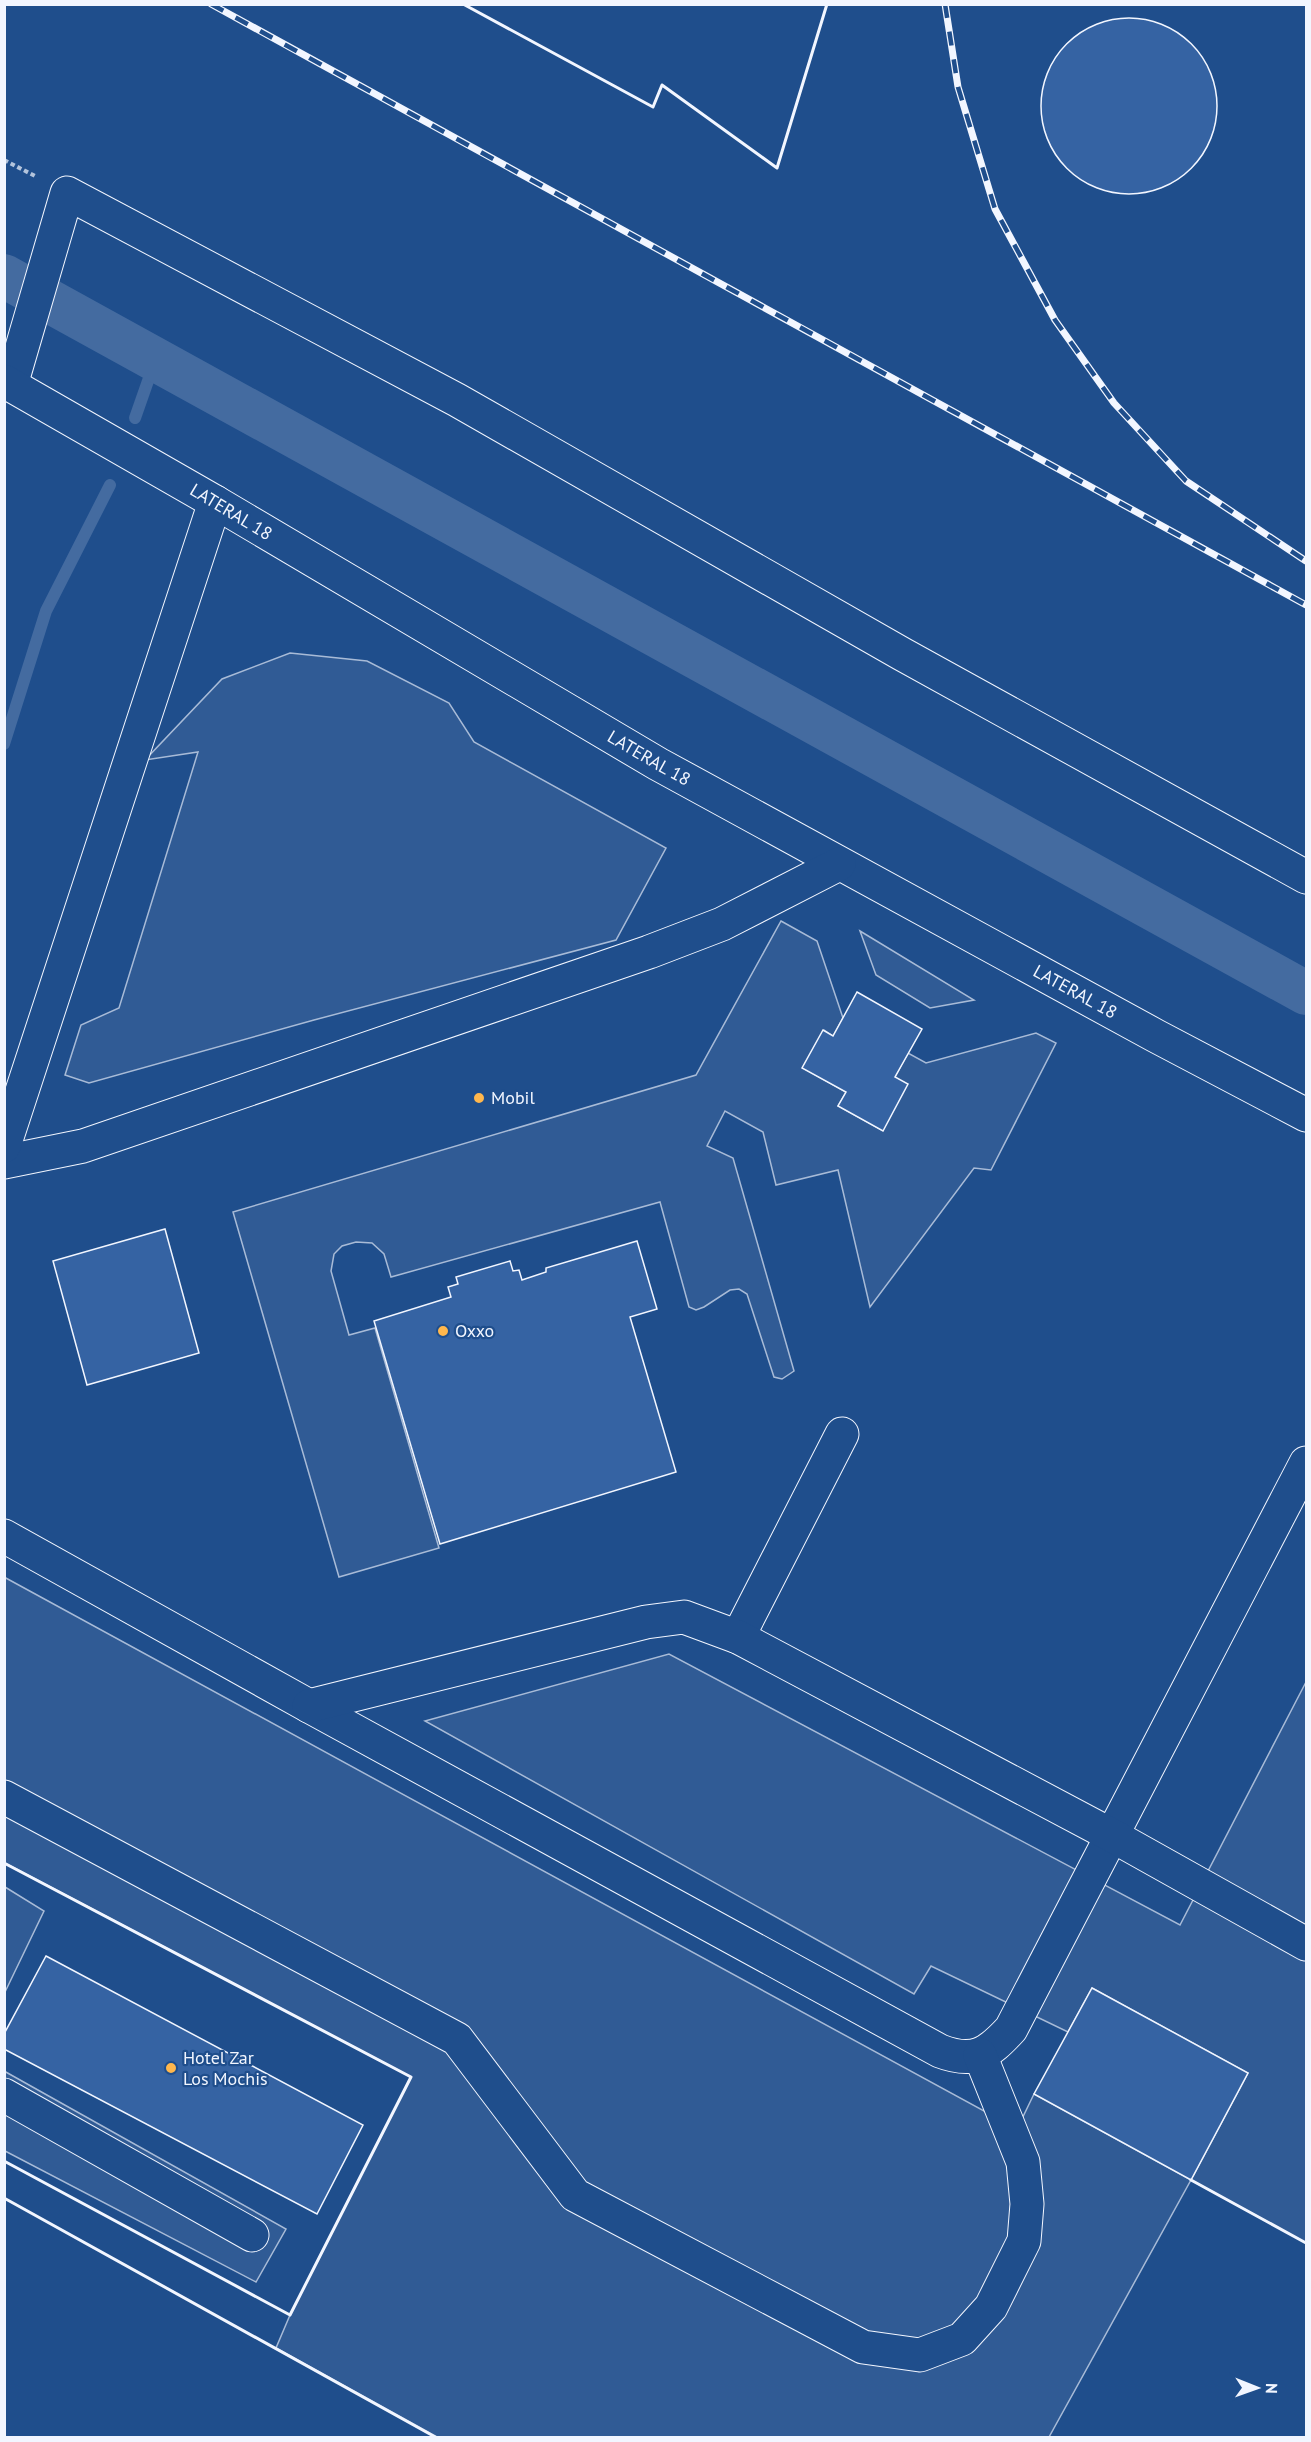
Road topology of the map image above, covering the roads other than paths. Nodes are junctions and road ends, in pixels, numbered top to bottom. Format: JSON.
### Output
{"nodes":[{"id":1,"x":8,"y":383,"type":"edge"},
{"id":2,"x":215,"y":502,"type":"junction"},
{"id":3,"x":839,"y":864,"type":"junction"},
{"id":4,"x":1306,"y":876,"type":"edge"},
{"id":5,"x":1306,"y":1115,"type":"edge"},
{"id":6,"x":4,"y":1146,"type":"edge"},
{"id":7,"x":4,"y":1162,"type":"edge"},
{"id":8,"x":843,"y":1434,"type":"dead end"},
{"id":9,"x":1306,"y":1463,"type":"edge"},
{"id":10,"x":4,"y":1536,"type":"edge"},
{"id":11,"x":738,"y":1636,"type":"junction"},
{"id":12,"x":309,"y":1706,"type":"junction"},
{"id":13,"x":4,"y":1797,"type":"edge"},
{"id":14,"x":1113,"y":1836,"type":"junction"},
{"id":15,"x":1306,"y":1944,"type":"edge"},
{"id":16,"x":980,"y":2055,"type":"junction"},
{"id":17,"x":4,"y":2095,"type":"edge"},
{"id":18,"x":252,"y":2235,"type":"dead end"}],
"edges":[{"from":1,"to":2,"type":"street","name":"LATERAL 18"},
{"from":1,"to":4,"type":"street"},
{"from":2,"to":3,"type":"street","name":"LATERAL 18"},
{"from":2,"to":6,"type":"street"},
{"from":3,"to":5,"type":"street","name":"LATERAL 18"},
{"from":3,"to":7,"type":"street"},
{"from":8,"to":11,"type":"street"},
{"from":9,"to":14,"type":"street"},
{"from":10,"to":12,"type":"street"},
{"from":11,"to":12,"type":"street"},
{"from":11,"to":14,"type":"street"},
{"from":12,"to":16,"type":"street"},
{"from":13,"to":16,"type":"street"},
{"from":14,"to":15,"type":"street"},
{"from":14,"to":16,"type":"street"},
{"from":17,"to":18,"type":"street"}]}
